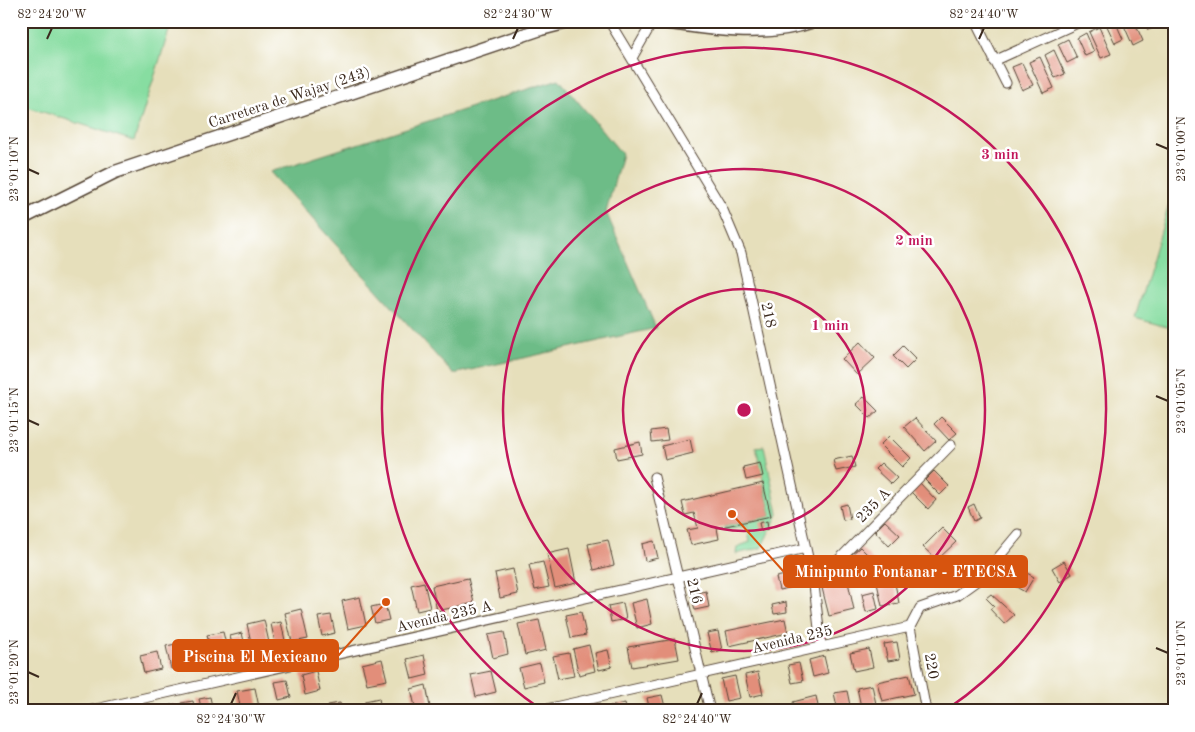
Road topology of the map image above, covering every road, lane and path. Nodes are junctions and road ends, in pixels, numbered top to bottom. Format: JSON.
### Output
{"nodes":[{"id":1,"x":572,"y":21,"type":"edge"},
{"id":2,"x":609,"y":21,"type":"edge"},
{"id":3,"x":654,"y":21,"type":"edge"},
{"id":4,"x":814,"y":21,"type":"edge"},
{"id":5,"x":975,"y":21,"type":"edge"},
{"id":6,"x":1082,"y":21,"type":"edge"},
{"id":7,"x":632,"y":58,"type":"junction"},
{"id":8,"x":994,"y":61,"type":"junction"},
{"id":9,"x":1006,"y":83,"type":"dead end"},
{"id":10,"x":21,"y":219,"type":"edge"},
{"id":11,"x":951,"y":445,"type":"dead end"},
{"id":12,"x":654,"y":478,"type":"dead end"},
{"id":13,"x":1018,"y":534,"type":"dead end"},
{"id":14,"x":806,"y":548,"type":"junction"},
{"id":15,"x":678,"y":577,"type":"junction"},
{"id":16,"x":814,"y":585,"type":"junction"},
{"id":17,"x":910,"y":627,"type":"junction"},
{"id":18,"x":821,"y":646,"type":"junction"},
{"id":19,"x":702,"y":675,"type":"junction"},
{"id":20,"x":88,"y":711,"type":"edge"},
{"id":21,"x":537,"y":711,"type":"edge"},
{"id":22,"x":710,"y":711,"type":"edge"},
{"id":23,"x":926,"y":711,"type":"edge"}],
"edges":[{"from":1,"to":10,"type":"main road","name":"Carretera de Wajay (243)"},
{"from":2,"to":7,"type":"street","name":"218"},
{"from":3,"to":4,"type":"main road"},
{"from":3,"to":7,"type":"street"},
{"from":5,"to":8,"type":"street"},
{"from":6,"to":8,"type":"street"},
{"from":7,"to":14,"type":"street","name":"218"},
{"from":8,"to":9,"type":"street"},
{"from":11,"to":16,"type":"street","name":"235 A"},
{"from":12,"to":15,"type":"street","name":"216"},
{"from":13,"to":17,"type":"street"},
{"from":14,"to":15,"type":"street","name":"Avenida 235 A"},
{"from":14,"to":16,"type":"street","name":"218"},
{"from":15,"to":19,"type":"street","name":"216"},
{"from":15,"to":20,"type":"street","name":"Avenida 235 A"},
{"from":16,"to":18,"type":"street","name":"218"},
{"from":17,"to":18,"type":"street","name":"Avenida 235"},
{"from":17,"to":23,"type":"street","name":"220"},
{"from":18,"to":19,"type":"street","name":"Avenida 235"},
{"from":19,"to":21,"type":"street","name":"Avenida 235"},
{"from":19,"to":22,"type":"street","name":"216"}]}
